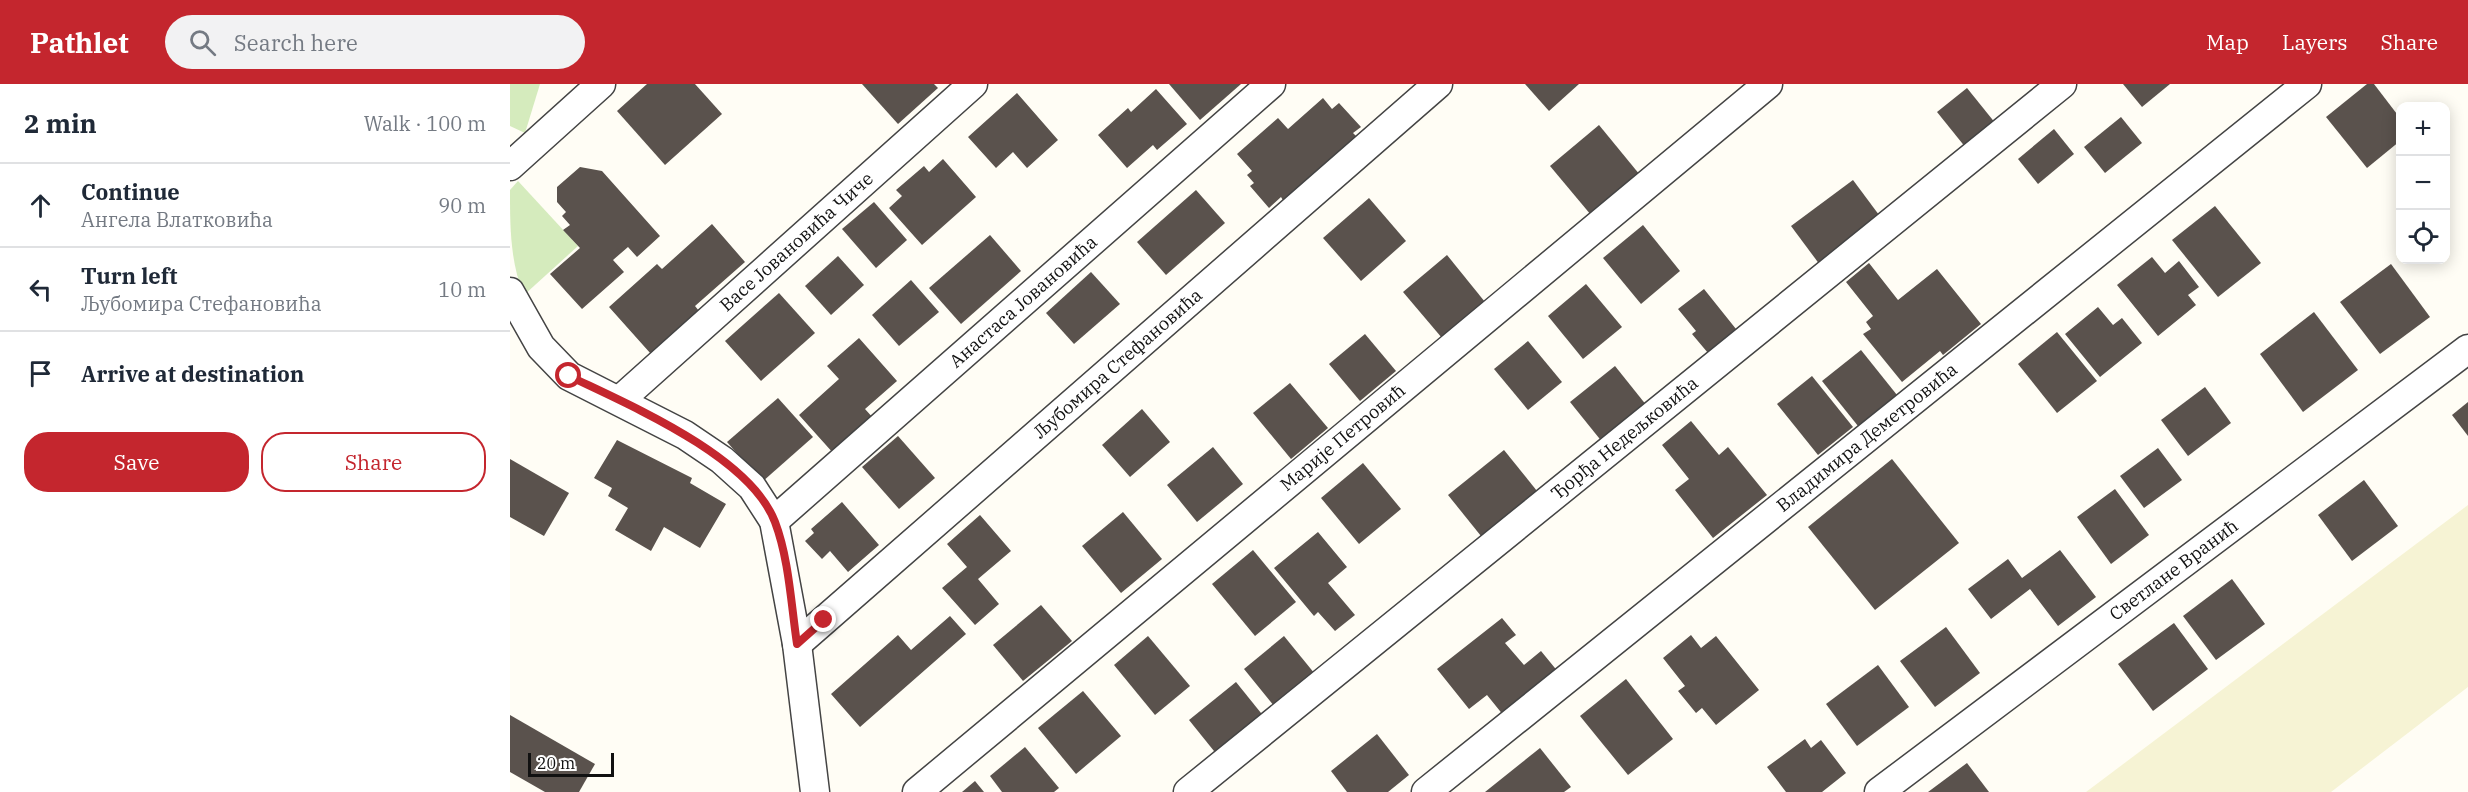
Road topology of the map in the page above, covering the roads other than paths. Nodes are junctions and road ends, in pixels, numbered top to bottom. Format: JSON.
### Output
{"nodes":[{"id":1,"x":601,"y":84,"type":"edge"},
{"id":2,"x":973,"y":84,"type":"edge"},
{"id":3,"x":1271,"y":84,"type":"edge"},
{"id":4,"x":1438,"y":84,"type":"edge"},
{"id":5,"x":1768,"y":84,"type":"edge"},
{"id":6,"x":2062,"y":84,"type":"edge"},
{"id":7,"x":2307,"y":84,"type":"edge"},
{"id":8,"x":510,"y":166,"type":"edge"},
{"id":9,"x":510,"y":292,"type":"edge"},
{"id":10,"x":2468,"y":348,"type":"edge"},
{"id":11,"x":620,"y":400,"type":"junction"},
{"id":12,"x":774,"y":521,"type":"junction"},
{"id":13,"x":797,"y":644,"type":"junction"},
{"id":14,"x":815,"y":792,"type":"edge"},
{"id":15,"x":917,"y":792,"type":"edge"},
{"id":16,"x":1188,"y":792,"type":"edge"},
{"id":17,"x":1426,"y":792,"type":"edge"},
{"id":18,"x":1880,"y":792,"type":"edge"}],
"edges":[{"from":1,"to":8,"type":"street"},
{"from":2,"to":11,"type":"street","name":"Васе Јовановића Чиче"},
{"from":3,"to":12,"type":"street","name":"Анастаса Јовановића"},
{"from":4,"to":13,"type":"street","name":"Љубомира Стефановића"},
{"from":5,"to":15,"type":"street","name":"Марије Петровић"},
{"from":6,"to":16,"type":"street","name":"Ђорђа Недељковића"},
{"from":7,"to":17,"type":"street","name":"Владимира Деметровића"},
{"from":9,"to":11,"type":"street"},
{"from":10,"to":18,"type":"street","name":"Светлане Вранић"},
{"from":11,"to":12,"type":"street"},
{"from":12,"to":13,"type":"street"},
{"from":13,"to":14,"type":"street"}]}
